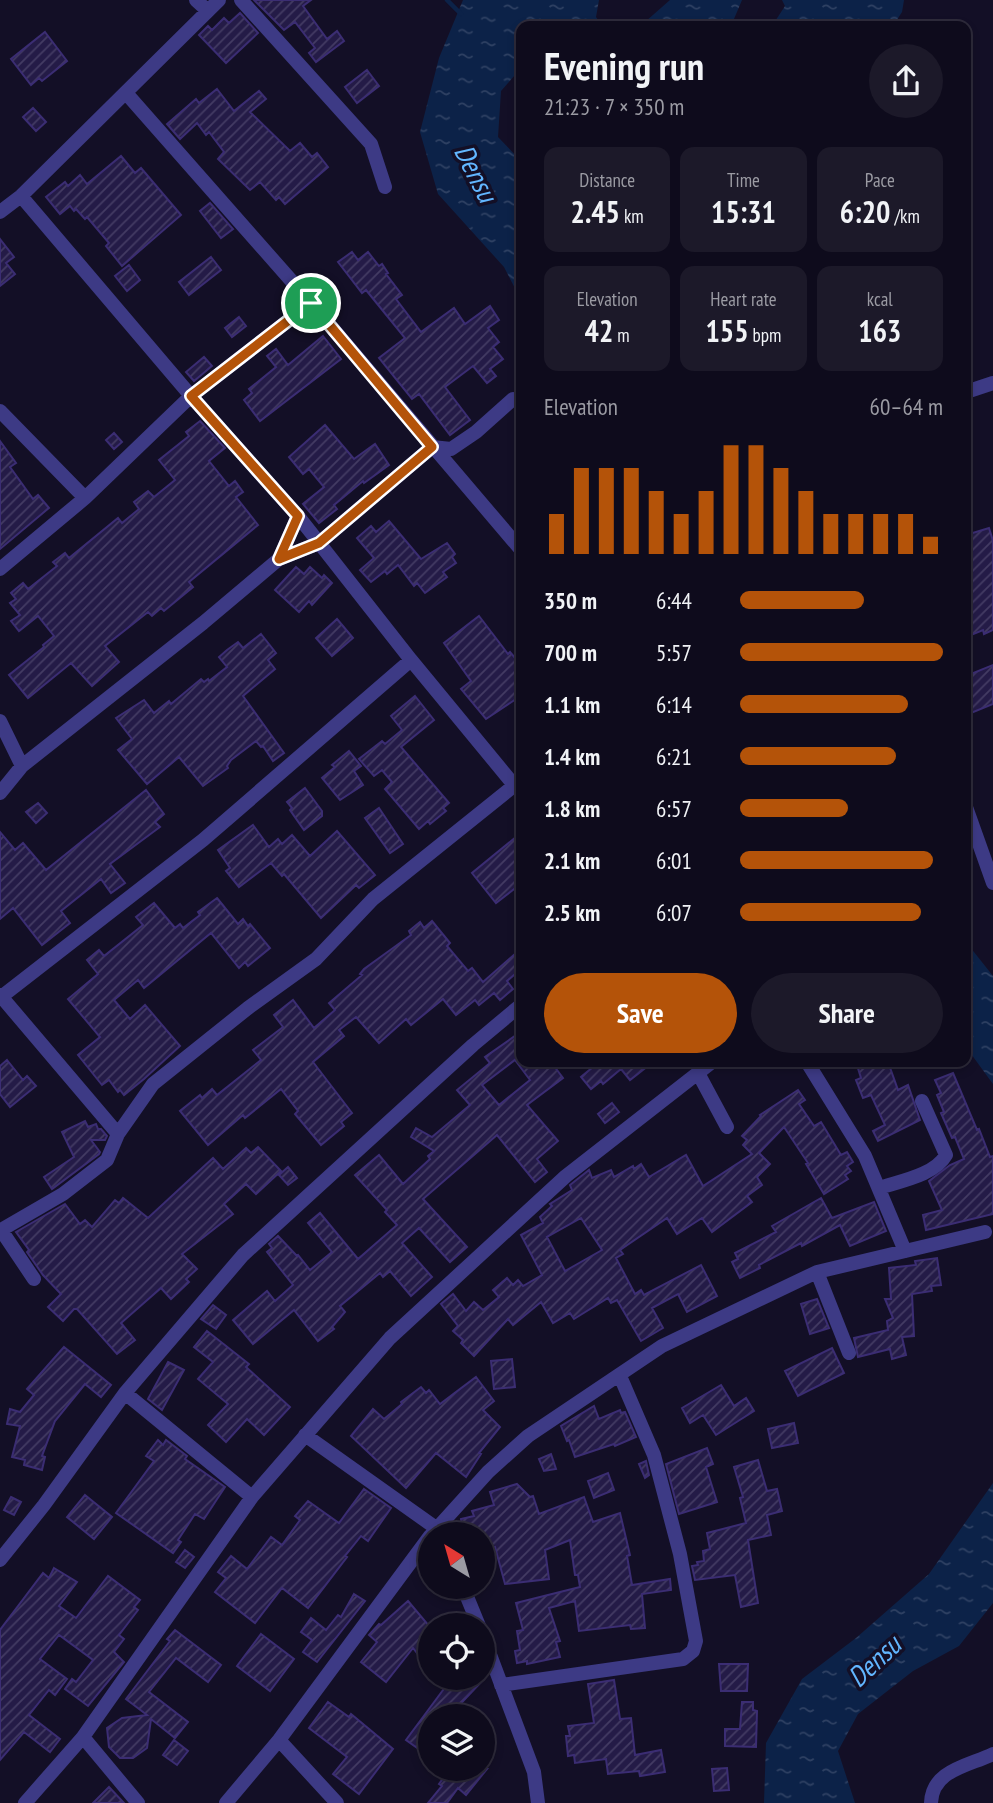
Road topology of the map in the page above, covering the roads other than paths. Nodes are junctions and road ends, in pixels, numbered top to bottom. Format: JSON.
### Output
{"nodes":[{"id":1,"x":196,"y":0,"type":"edge"},
{"id":2,"x":219,"y":0,"type":"edge"},
{"id":3,"x":241,"y":0,"type":"edge"},
{"id":4,"x":208,"y":11,"type":"junction"},
{"id":5,"x":126,"y":93,"type":"junction"},
{"id":6,"x":385,"y":187,"type":"dead end"},
{"id":7,"x":21,"y":196,"type":"junction"},
{"id":8,"x":0,"y":212,"type":"edge"},
{"id":9,"x":311,"y":303,"type":"junction"},
{"id":10,"x":993,"y":383,"type":"edge"},
{"id":11,"x":971,"y":390,"type":"edge"},
{"id":12,"x":191,"y":396,"type":"junction"},
{"id":13,"x":513,"y":399,"type":"dead end"},
{"id":14,"x":0,"y":411,"type":"edge"},
{"id":15,"x":432,"y":447,"type":"junction"},
{"id":16,"x":85,"y":498,"type":"junction"},
{"id":17,"x":298,"y":516,"type":"junction"},
{"id":18,"x":319,"y":543,"type":"junction"},
{"id":19,"x":516,"y":544,"type":"edge"},
{"id":20,"x":279,"y":559,"type":"junction"},
{"id":21,"x":0,"y":569,"type":"edge"},
{"id":22,"x":411,"y":660,"type":"junction"},
{"id":23,"x":0,"y":721,"type":"edge"},
{"id":24,"x":22,"y":766,"type":"junction"},
{"id":25,"x":516,"y":781,"type":"edge"},
{"id":26,"x":516,"y":785,"type":"edge"},
{"id":27,"x":0,"y":793,"type":"edge"},
{"id":28,"x":971,"y":821,"type":"edge"},
{"id":29,"x":993,"y":883,"type":"edge"},
{"id":30,"x":1,"y":996,"type":"edge"},
{"id":31,"x":516,"y":1009,"type":"edge"},
{"id":32,"x":706,"y":1067,"type":"edge"},
{"id":33,"x":810,"y":1067,"type":"edge"},
{"id":34,"x":698,"y":1073,"type":"junction"},
{"id":35,"x":922,"y":1101,"type":"dead end"},
{"id":36,"x":727,"y":1127,"type":"dead end"},
{"id":37,"x":118,"y":1134,"type":"junction"},
{"id":38,"x":879,"y":1188,"type":"junction"},
{"id":39,"x":985,"y":1232,"type":"dead end"},
{"id":40,"x":905,"y":1251,"type":"junction"},
{"id":41,"x":817,"y":1272,"type":"junction"},
{"id":42,"x":34,"y":1279,"type":"dead end"},
{"id":43,"x":849,"y":1353,"type":"dead end"},
{"id":44,"x":620,"y":1376,"type":"junction"},
{"id":45,"x":125,"y":1394,"type":"junction"},
{"id":46,"x":305,"y":1435,"type":"junction"},
{"id":47,"x":252,"y":1497,"type":"junction"},
{"id":48,"x":420,"y":1522,"type":"edge"},
{"id":49,"x":444,"y":1522,"type":"edge"},
{"id":50,"x":418,"y":1554,"type":"edge"},
{"id":51,"x":0,"y":1560,"type":"edge"},
{"id":52,"x":495,"y":1669,"type":"edge"},
{"id":53,"x":501,"y":1685,"type":"junction"},
{"id":54,"x":83,"y":1737,"type":"junction"},
{"id":55,"x":279,"y":1740,"type":"junction"},
{"id":56,"x":993,"y":1755,"type":"edge"},
{"id":57,"x":25,"y":1803,"type":"edge"},
{"id":58,"x":138,"y":1803,"type":"edge"},
{"id":59,"x":226,"y":1803,"type":"edge"},
{"id":60,"x":337,"y":1803,"type":"edge"},
{"id":61,"x":538,"y":1803,"type":"edge"},
{"id":62,"x":931,"y":1803,"type":"edge"}],
"edges":[{"from":1,"to":4,"type":"street"},
{"from":2,"to":4,"type":"street"},
{"from":3,"to":6,"type":"street"},
{"from":4,"to":5,"type":"street"},
{"from":5,"to":7,"type":"street"},
{"from":5,"to":9,"type":"street"},
{"from":7,"to":8,"type":"street"},
{"from":7,"to":12,"type":"street"},
{"from":9,"to":12,"type":"street"},
{"from":9,"to":15,"type":"street"},
{"from":10,"to":11,"type":"street"},
{"from":12,"to":16,"type":"street"},
{"from":12,"to":17,"type":"street"},
{"from":13,"to":15,"type":"street"},
{"from":14,"to":16,"type":"street"},
{"from":15,"to":18,"type":"street"},
{"from":15,"to":19,"type":"street"},
{"from":16,"to":21,"type":"street"},
{"from":17,"to":18,"type":"street"},
{"from":17,"to":20,"type":"street"},
{"from":18,"to":20,"type":"street"},
{"from":18,"to":22,"type":"street"},
{"from":20,"to":24,"type":"street"},
{"from":22,"to":25,"type":"street"},
{"from":22,"to":30,"type":"street"},
{"from":23,"to":24,"type":"street"},
{"from":24,"to":27,"type":"street"},
{"from":26,"to":37,"type":"street"},
{"from":28,"to":29,"type":"street"},
{"from":30,"to":37,"type":"street"},
{"from":31,"to":45,"type":"street"},
{"from":32,"to":34,"type":"street"},
{"from":33,"to":38,"type":"street"},
{"from":34,"to":36,"type":"street"},
{"from":34,"to":46,"type":"street"},
{"from":35,"to":38,"type":"street"},
{"from":37,"to":42,"type":"street"},
{"from":38,"to":40,"type":"street"},
{"from":39,"to":40,"type":"street"},
{"from":40,"to":41,"type":"street"},
{"from":41,"to":43,"type":"street"},
{"from":41,"to":44,"type":"street"},
{"from":44,"to":49,"type":"street"},
{"from":44,"to":53,"type":"street"},
{"from":45,"to":47,"type":"street"},
{"from":45,"to":51,"type":"street"},
{"from":46,"to":47,"type":"street"},
{"from":46,"to":48,"type":"street"},
{"from":47,"to":54,"type":"street"},
{"from":50,"to":55,"type":"street"},
{"from":52,"to":53,"type":"street"},
{"from":53,"to":61,"type":"street"},
{"from":54,"to":57,"type":"street"},
{"from":54,"to":58,"type":"street"},
{"from":55,"to":59,"type":"street"},
{"from":55,"to":60,"type":"street"},
{"from":56,"to":62,"type":"street"}]}
